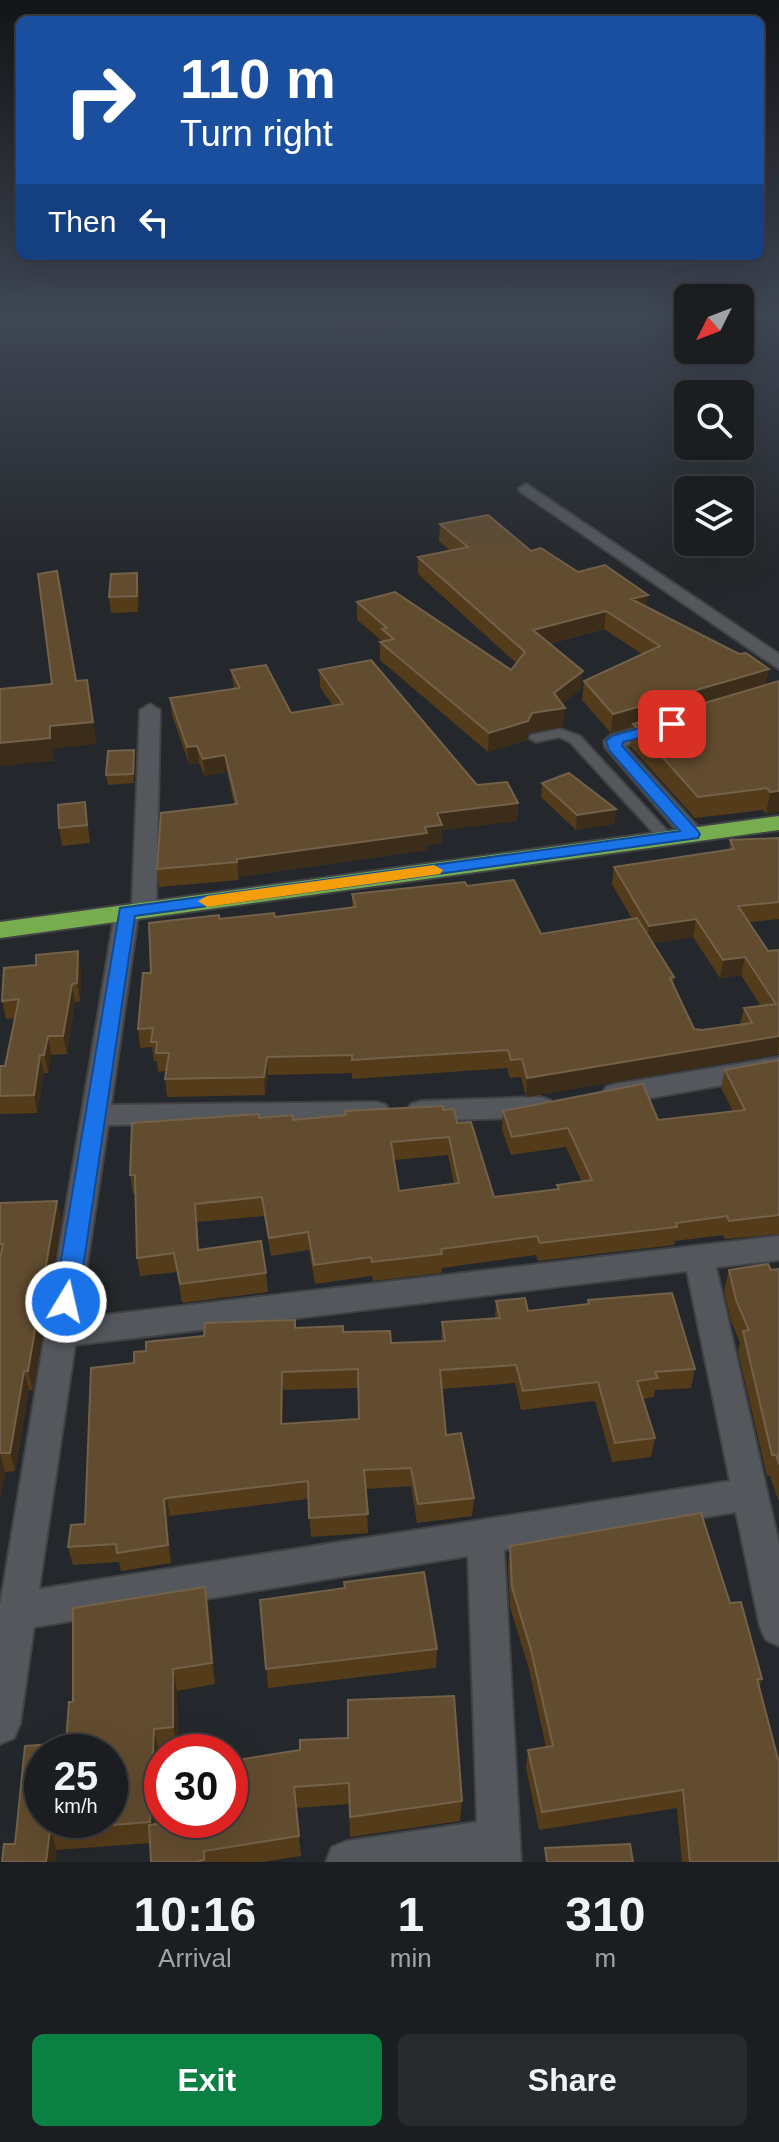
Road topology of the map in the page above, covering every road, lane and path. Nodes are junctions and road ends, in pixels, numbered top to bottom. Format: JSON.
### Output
{"nodes":[{"id":1,"x":526,"y":489,"type":"dead end"},
{"id":2,"x":779,"y":663,"type":"edge"},
{"id":3,"x":150,"y":710,"type":"dead end"},
{"id":4,"x":676,"y":722,"type":"edge"},
{"id":5,"x":536,"y":738,"type":"dead end"},
{"id":6,"x":779,"y":823,"type":"edge"},
{"id":7,"x":692,"y":834,"type":"junction"},
{"id":8,"x":666,"y":838,"type":"junction"},
{"id":9,"x":135,"y":911,"type":"junction"},
{"id":10,"x":0,"y":930,"type":"edge"},
{"id":11,"x":779,"y":1066,"type":"edge"},
{"id":12,"x":95,"y":1115,"type":"junction"},
{"id":13,"x":779,"y":1248,"type":"edge"},
{"id":14,"x":699,"y":1258,"type":"junction"},
{"id":15,"x":61,"y":1333,"type":"junction"},
{"id":16,"x":750,"y":1494,"type":"junction"},
{"id":17,"x":485,"y":1536,"type":"junction"},
{"id":18,"x":18,"y":1611,"type":"junction"},
{"id":19,"x":779,"y":1627,"type":"edge"},
{"id":20,"x":0,"y":1724,"type":"edge"},
{"id":21,"x":500,"y":1851,"type":"edge"},
{"id":22,"x":347,"y":1862,"type":"edge"}],
"edges":[{"from":1,"to":2,"type":"street"},
{"from":3,"to":9,"type":"street"},
{"from":4,"to":7,"type":"street"},
{"from":5,"to":8,"type":"lane"},
{"from":6,"to":7,"type":"highway"},
{"from":7,"to":8,"type":"highway"},
{"from":8,"to":9,"type":"highway"},
{"from":9,"to":10,"type":"highway"},
{"from":9,"to":12,"type":"street"},
{"from":11,"to":12,"type":"street"},
{"from":12,"to":15,"type":"street"},
{"from":13,"to":14,"type":"street"},
{"from":14,"to":15,"type":"street"},
{"from":14,"to":16,"type":"street"},
{"from":15,"to":18,"type":"street"},
{"from":16,"to":17,"type":"street"},
{"from":16,"to":19,"type":"street"},
{"from":17,"to":18,"type":"street"},
{"from":17,"to":21,"type":"street"},
{"from":18,"to":20,"type":"street"},
{"from":21,"to":22,"type":"street"}]}
